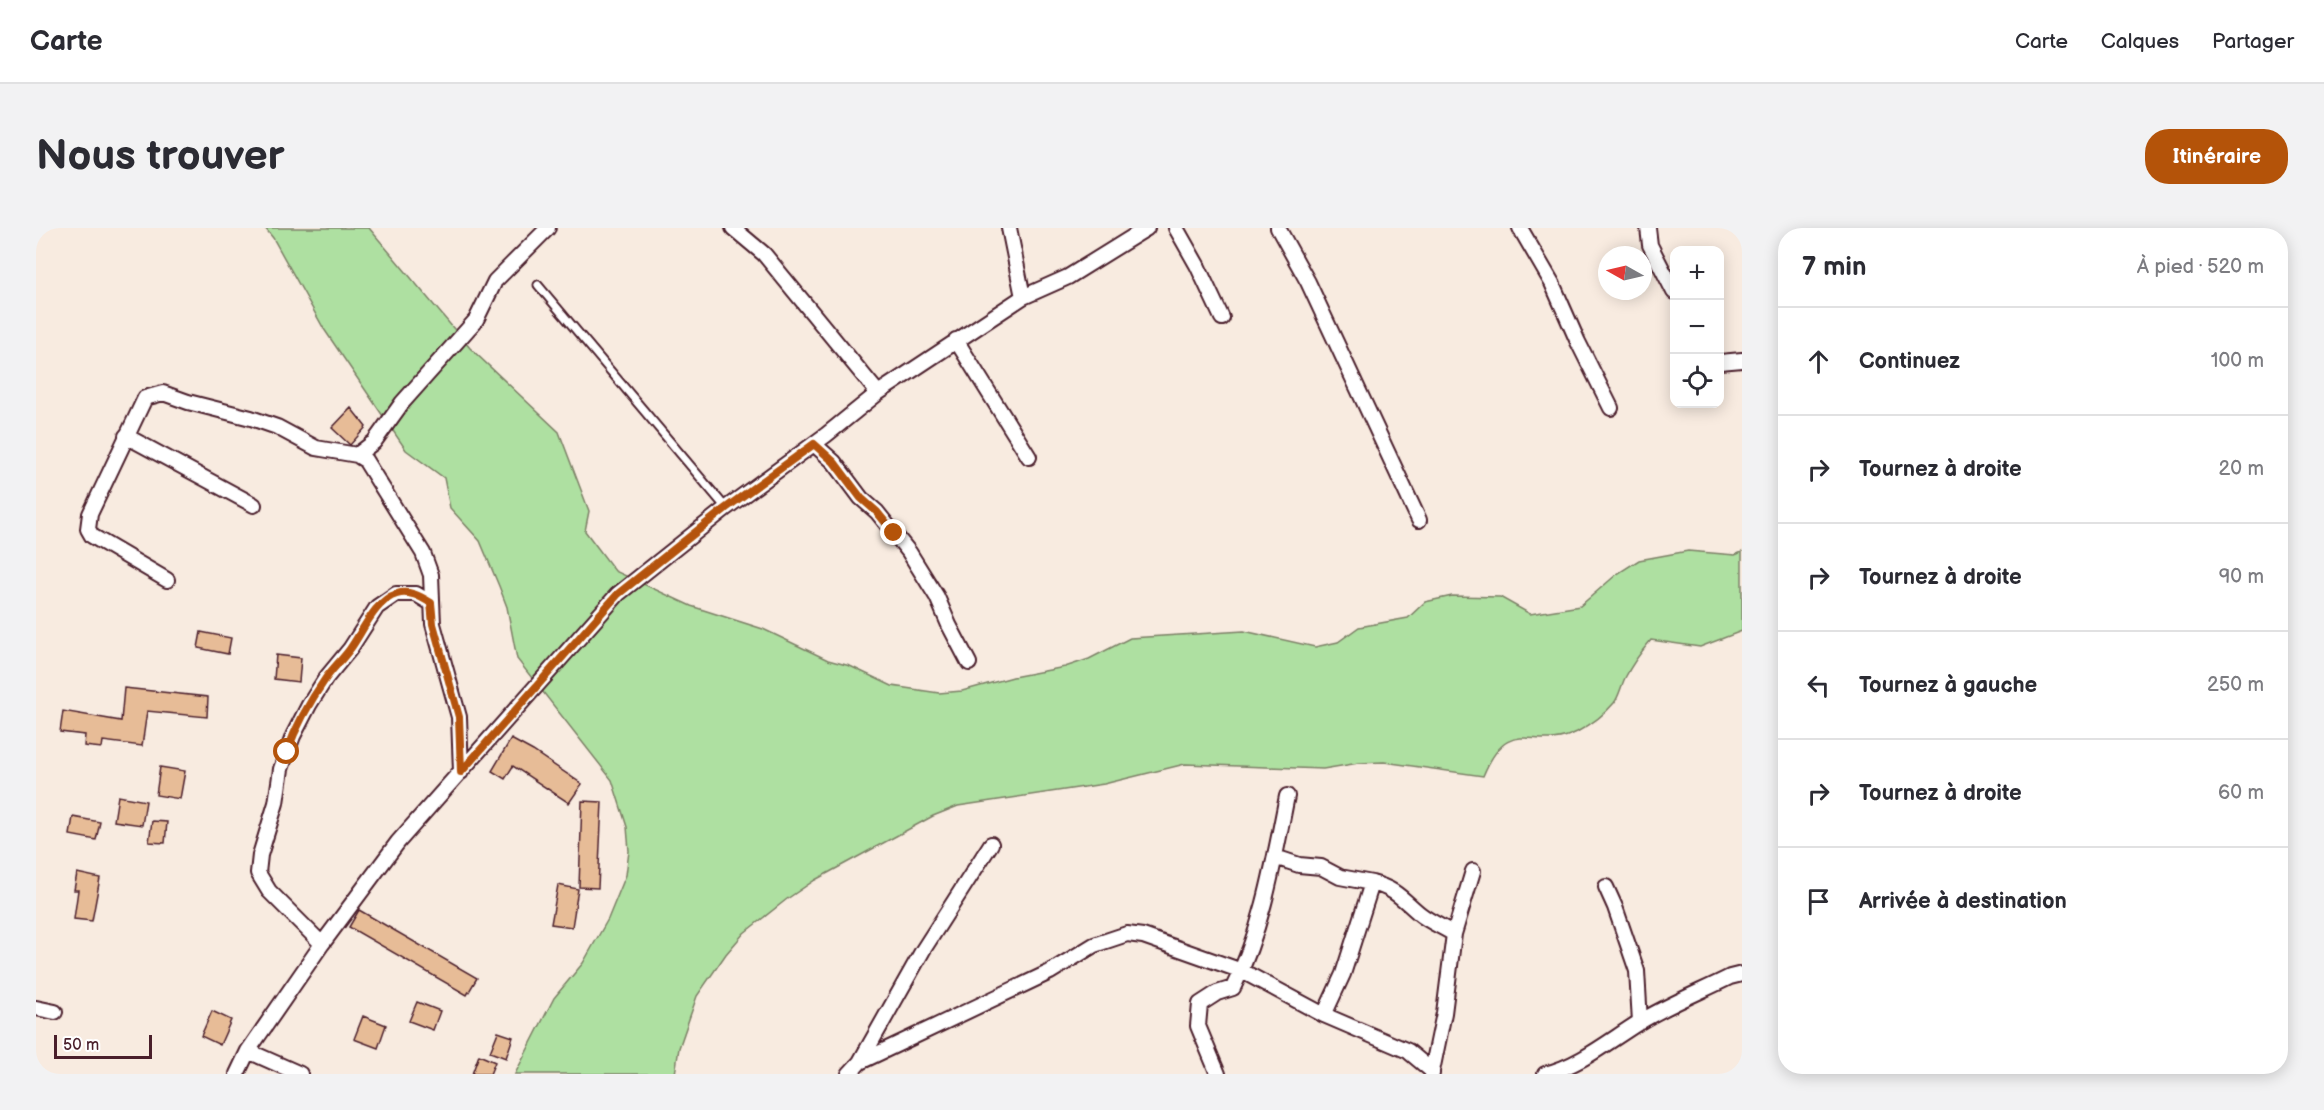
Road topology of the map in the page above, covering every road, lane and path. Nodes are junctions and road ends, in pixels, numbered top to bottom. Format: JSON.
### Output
{"nodes":[{"id":1,"x":548,"y":228,"type":"edge"},
{"id":2,"x":733,"y":228,"type":"edge"},
{"id":3,"x":1009,"y":228,"type":"edge"},
{"id":4,"x":1147,"y":228,"type":"edge"},
{"id":5,"x":1176,"y":228,"type":"edge"},
{"id":6,"x":1278,"y":228,"type":"edge"},
{"id":7,"x":1520,"y":228,"type":"edge"},
{"id":8,"x":1648,"y":228,"type":"edge"},
{"id":9,"x":1670,"y":284,"type":"edge"},
{"id":10,"x":537,"y":285,"type":"dead end"},
{"id":11,"x":1023,"y":297,"type":"junction"},
{"id":12,"x":1222,"y":318,"type":"dead end"},
{"id":13,"x":956,"y":339,"type":"junction"},
{"id":14,"x":1742,"y":360,"type":"edge"},
{"id":15,"x":1724,"y":362,"type":"edge"},
{"id":16,"x":878,"y":393,"type":"junction"},
{"id":17,"x":1611,"y":408,"type":"dead end"},
{"id":18,"x":126,"y":436,"type":"junction"},
{"id":19,"x":814,"y":444,"type":"junction"},
{"id":20,"x":357,"y":455,"type":"junction"},
{"id":21,"x":1029,"y":457,"type":"dead end"},
{"id":22,"x":254,"y":505,"type":"dead end"},
{"id":23,"x":726,"y":508,"type":"junction"},
{"id":24,"x":1419,"y":520,"type":"dead end"},
{"id":25,"x":167,"y":580,"type":"dead end"},
{"id":26,"x":431,"y":603,"type":"junction"},
{"id":27,"x":969,"y":663,"type":"dead end"},
{"id":28,"x":461,"y":772,"type":"junction"},
{"id":29,"x":1287,"y":796,"type":"dead end"},
{"id":30,"x":991,"y":844,"type":"dead end"},
{"id":31,"x":1275,"y":857,"type":"junction"},
{"id":32,"x":1473,"y":871,"type":"dead end"},
{"id":33,"x":1372,"y":883,"type":"junction"},
{"id":34,"x":1606,"y":887,"type":"dead end"},
{"id":35,"x":1454,"y":933,"type":"junction"},
{"id":36,"x":322,"y":944,"type":"junction"},
{"id":37,"x":1242,"y":971,"type":"junction"},
{"id":38,"x":1742,"y":974,"type":"edge"},
{"id":39,"x":36,"y":1008,"type":"edge"},
{"id":40,"x":55,"y":1012,"type":"dead end"},
{"id":41,"x":1324,"y":1015,"type":"junction"},
{"id":42,"x":1640,"y":1022,"type":"junction"},
{"id":43,"x":249,"y":1051,"type":"junction"},
{"id":44,"x":860,"y":1062,"type":"junction"},
{"id":45,"x":1432,"y":1072,"type":"edge"},
{"id":46,"x":237,"y":1074,"type":"edge"},
{"id":47,"x":300,"y":1074,"type":"edge"},
{"id":48,"x":849,"y":1074,"type":"edge"},
{"id":49,"x":1218,"y":1074,"type":"edge"},
{"id":50,"x":1545,"y":1074,"type":"edge"}],
"edges":[{"from":1,"to":20,"type":"street"},
{"from":2,"to":16,"type":"street"},
{"from":3,"to":11,"type":"street"},
{"from":4,"to":11,"type":"street"},
{"from":5,"to":12,"type":"street"},
{"from":6,"to":24,"type":"street"},
{"from":7,"to":17,"type":"street"},
{"from":8,"to":9,"type":"street"},
{"from":10,"to":23,"type":"lane"},
{"from":11,"to":13,"type":"street"},
{"from":13,"to":16,"type":"street"},
{"from":13,"to":21,"type":"street"},
{"from":14,"to":15,"type":"street"},
{"from":16,"to":19,"type":"street"},
{"from":18,"to":20,"type":"street"},
{"from":18,"to":22,"type":"street"},
{"from":18,"to":25,"type":"street"},
{"from":19,"to":23,"type":"street"},
{"from":19,"to":27,"type":"street"},
{"from":20,"to":26,"type":"street"},
{"from":23,"to":28,"type":"street"},
{"from":26,"to":28,"type":"street"},
{"from":26,"to":36,"type":"street"},
{"from":28,"to":36,"type":"street"},
{"from":29,"to":31,"type":"street"},
{"from":30,"to":44,"type":"street"},
{"from":31,"to":33,"type":"street"},
{"from":31,"to":37,"type":"street"},
{"from":32,"to":35,"type":"street"},
{"from":33,"to":35,"type":"street"},
{"from":33,"to":41,"type":"street"},
{"from":34,"to":42,"type":"street"},
{"from":35,"to":45,"type":"street"},
{"from":36,"to":43,"type":"street"},
{"from":37,"to":41,"type":"street"},
{"from":37,"to":44,"type":"street"},
{"from":37,"to":49,"type":"street"},
{"from":38,"to":42,"type":"street"},
{"from":39,"to":40,"type":"street"},
{"from":41,"to":45,"type":"street"},
{"from":42,"to":50,"type":"street"},
{"from":43,"to":46,"type":"street"},
{"from":43,"to":47,"type":"street"},
{"from":44,"to":48,"type":"street"}]}
